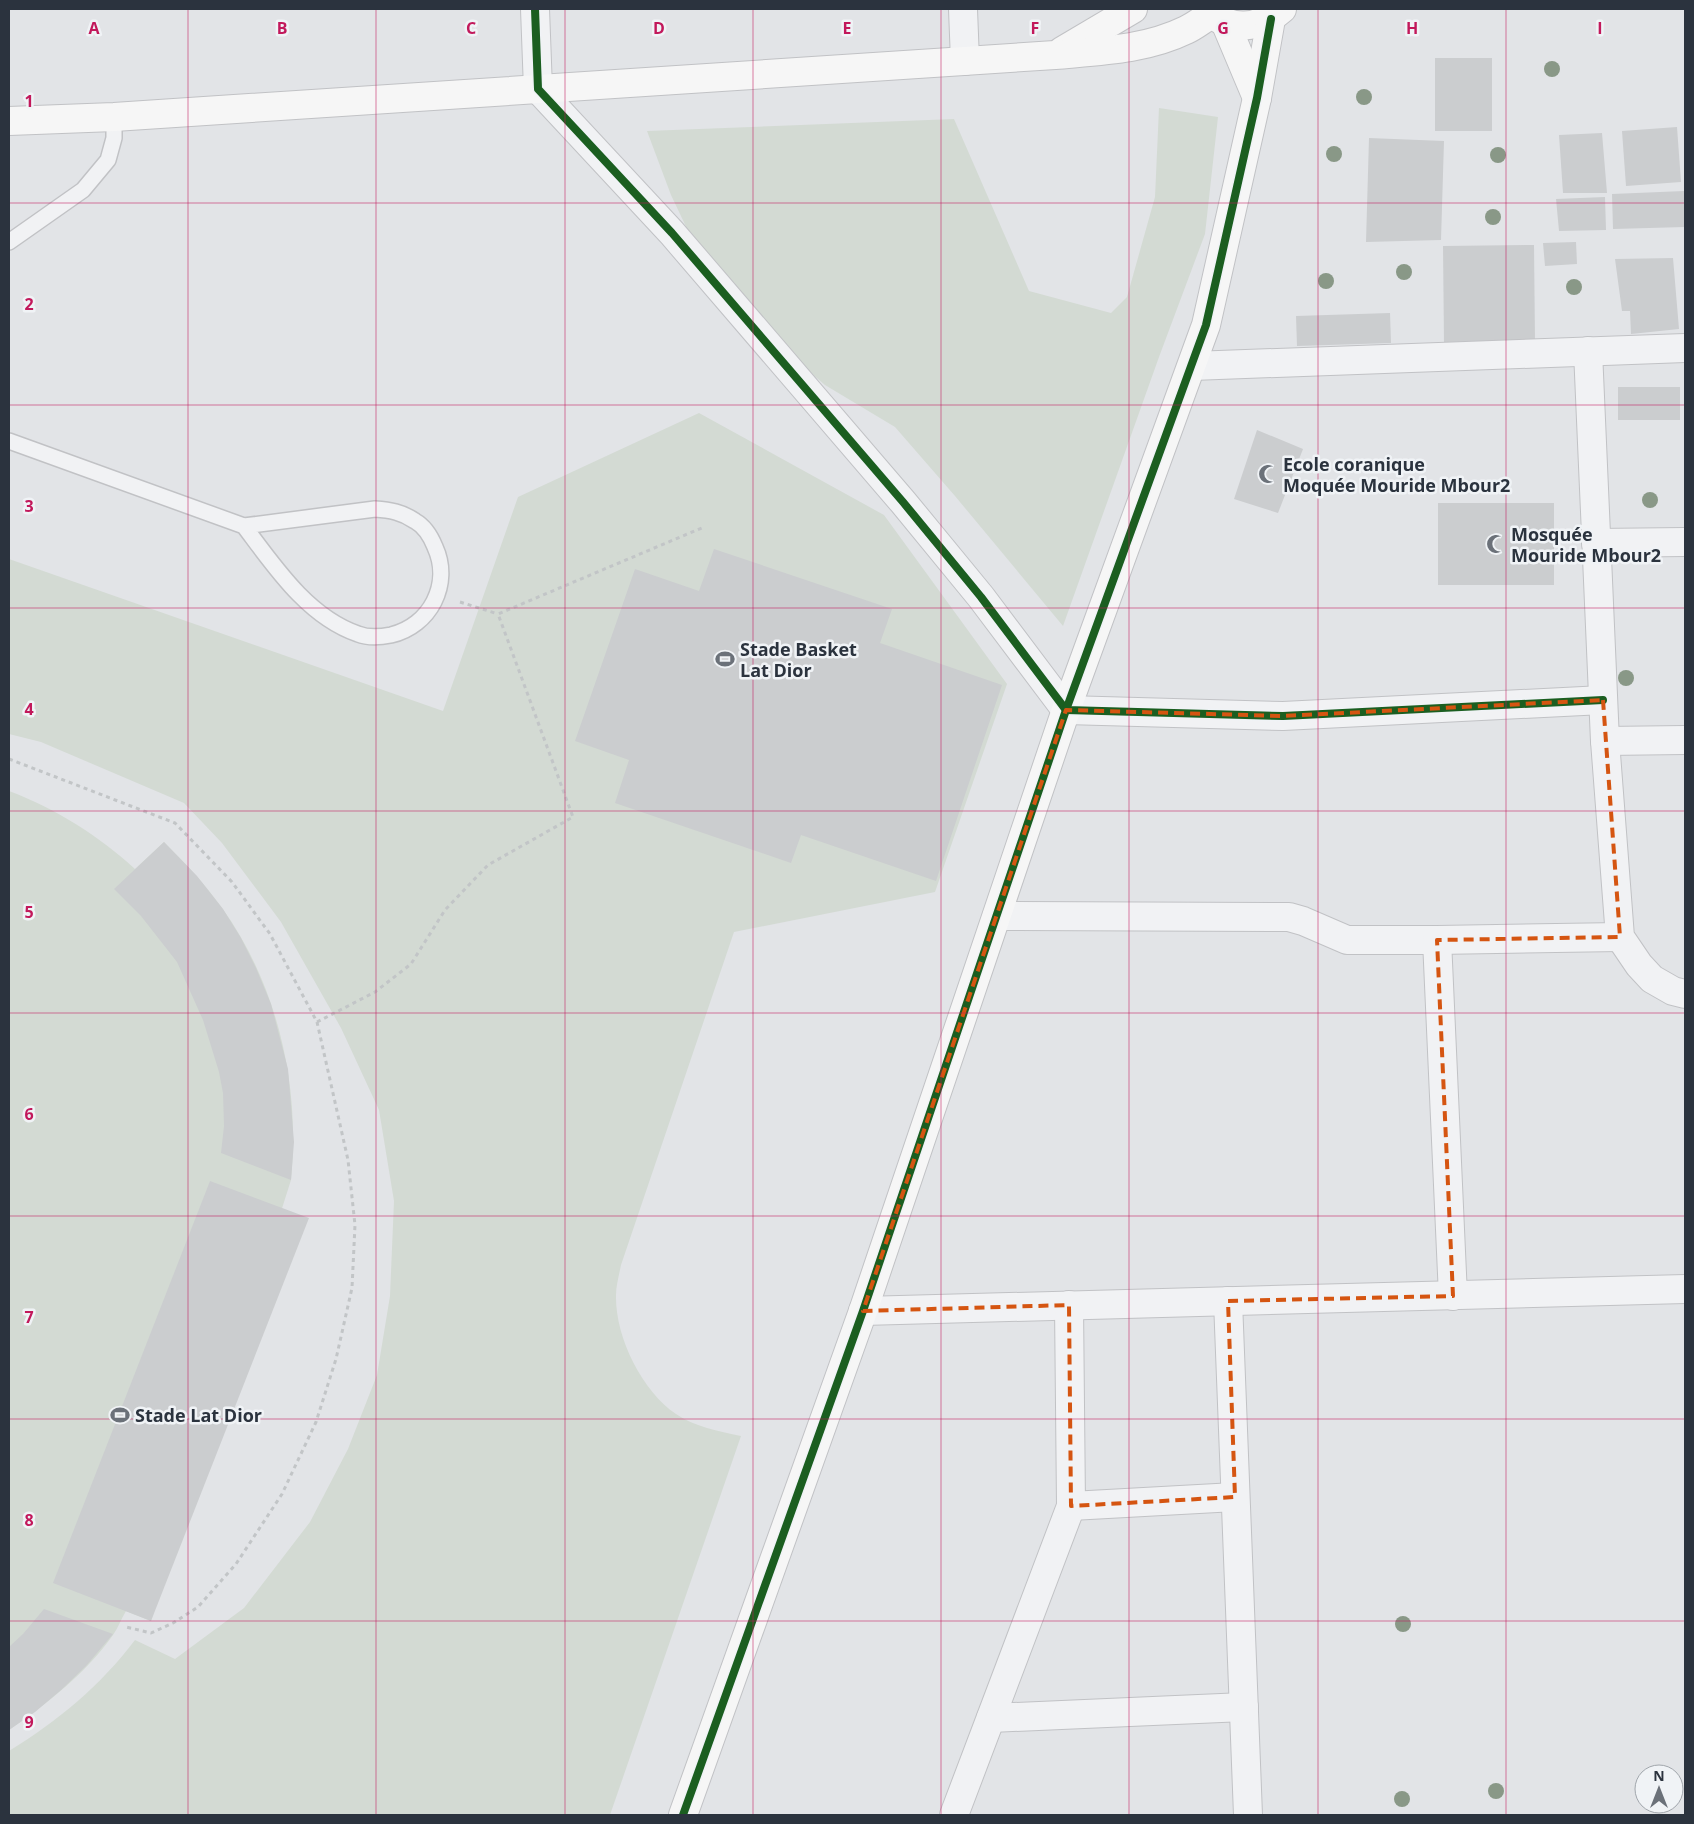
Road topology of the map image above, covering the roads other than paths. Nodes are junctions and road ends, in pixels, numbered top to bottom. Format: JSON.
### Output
{"nodes":[{"id":1,"x":535,"y":9,"type":"edge"},
{"id":2,"x":963,"y":9,"type":"edge"},
{"id":3,"x":1133,"y":9,"type":"edge"},
{"id":4,"x":1276,"y":14,"type":"edge"},
{"id":5,"x":1214,"y":15,"type":"edge"},
{"id":6,"x":1055,"y":56,"type":"junction"},
{"id":7,"x":965,"y":61,"type":"junction"},
{"id":8,"x":538,"y":89,"type":"junction"},
{"id":9,"x":1257,"y":98,"type":"junction"},
{"id":10,"x":114,"y":117,"type":"junction"},
{"id":11,"x":9,"y":121,"type":"edge"},
{"id":12,"x":9,"y":242,"type":"edge"},
{"id":13,"x":1685,"y":348,"type":"edge"},
{"id":14,"x":1588,"y":352,"type":"junction"},
{"id":15,"x":1192,"y":366,"type":"junction"},
{"id":16,"x":9,"y":441,"type":"edge"},
{"id":17,"x":244,"y":526,"type":"junction"},
{"id":18,"x":1685,"y":542,"type":"edge"},
{"id":19,"x":1596,"y":544,"type":"junction"},
{"id":20,"x":1603,"y":700,"type":"junction"},
{"id":21,"x":1066,"y":710,"type":"junction"},
{"id":22,"x":1685,"y":740,"type":"edge"},
{"id":23,"x":1605,"y":741,"type":"junction"},
{"id":24,"x":998,"y":916,"type":"junction"},
{"id":25,"x":1620,"y":937,"type":"junction"},
{"id":26,"x":1437,"y":940,"type":"junction"},
{"id":27,"x":1685,"y":994,"type":"edge"},
{"id":28,"x":1685,"y":1289,"type":"edge"},
{"id":29,"x":1453,"y":1296,"type":"junction"},
{"id":30,"x":1228,"y":1301,"type":"junction"},
{"id":31,"x":1069,"y":1305,"type":"junction"},
{"id":32,"x":863,"y":1311,"type":"junction"},
{"id":33,"x":1236,"y":1497,"type":"junction"},
{"id":34,"x":1071,"y":1506,"type":"junction"},
{"id":35,"x":1244,"y":1707,"type":"junction"},
{"id":36,"x":991,"y":1718,"type":"junction"},
{"id":37,"x":684,"y":1815,"type":"edge"},
{"id":38,"x":954,"y":1815,"type":"edge"},
{"id":39,"x":1248,"y":1815,"type":"edge"}],
"edges":[{"from":1,"to":8,"type":"street"},
{"from":2,"to":7,"type":"street"},
{"from":3,"to":6,"type":"street"},
{"from":4,"to":5,"type":"street"},
{"from":4,"to":9,"type":"street"},
{"from":5,"to":6,"type":"street"},
{"from":5,"to":9,"type":"street"},
{"from":6,"to":7,"type":"street"},
{"from":7,"to":8,"type":"street"},
{"from":8,"to":10,"type":"street"},
{"from":8,"to":21,"type":"street"},
{"from":9,"to":15,"type":"street"},
{"from":10,"to":11,"type":"street"},
{"from":10,"to":12,"type":"lane"},
{"from":13,"to":14,"type":"street"},
{"from":14,"to":15,"type":"street"},
{"from":14,"to":19,"type":"street"},
{"from":15,"to":21,"type":"street"},
{"from":16,"to":17,"type":"lane"},
{"from":17,"to":17,"type":"lane"},
{"from":18,"to":19,"type":"street"},
{"from":19,"to":20,"type":"street"},
{"from":20,"to":21,"type":"street"},
{"from":20,"to":23,"type":"street"},
{"from":21,"to":24,"type":"street"},
{"from":22,"to":23,"type":"street"},
{"from":23,"to":25,"type":"street"},
{"from":24,"to":26,"type":"street"},
{"from":24,"to":32,"type":"street"},
{"from":25,"to":26,"type":"street"},
{"from":25,"to":27,"type":"street"},
{"from":26,"to":29,"type":"street"},
{"from":28,"to":29,"type":"street"},
{"from":29,"to":30,"type":"street"},
{"from":30,"to":31,"type":"street"},
{"from":30,"to":33,"type":"street"},
{"from":31,"to":32,"type":"street"},
{"from":31,"to":34,"type":"street"},
{"from":32,"to":37,"type":"street"},
{"from":33,"to":34,"type":"street"},
{"from":33,"to":35,"type":"street"},
{"from":34,"to":36,"type":"street"},
{"from":35,"to":36,"type":"street"},
{"from":35,"to":39,"type":"street"},
{"from":36,"to":38,"type":"street"}]}
